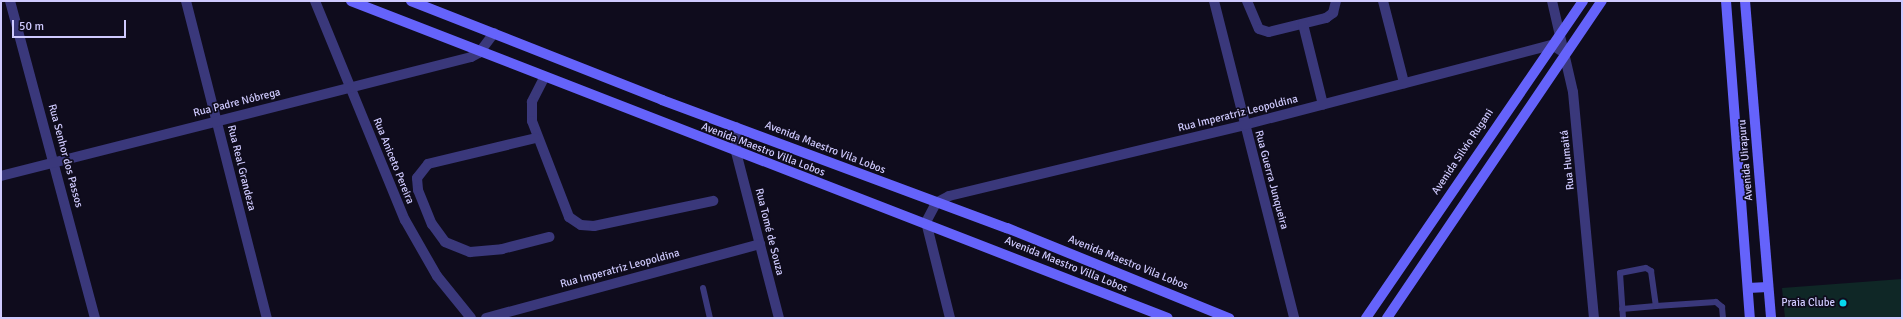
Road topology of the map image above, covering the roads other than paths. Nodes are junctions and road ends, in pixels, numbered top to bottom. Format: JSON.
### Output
{"nodes":[{"id":1,"x":10,"y":1,"type":"edge"},
{"id":2,"x":186,"y":1,"type":"edge"},
{"id":3,"x":316,"y":1,"type":"edge"},
{"id":4,"x":351,"y":1,"type":"edge"},
{"id":5,"x":411,"y":1,"type":"edge"},
{"id":6,"x":1214,"y":1,"type":"edge"},
{"id":7,"x":1247,"y":1,"type":"edge"},
{"id":8,"x":1336,"y":1,"type":"edge"},
{"id":9,"x":1383,"y":1,"type":"edge"},
{"id":10,"x":1552,"y":1,"type":"edge"},
{"id":11,"x":1583,"y":1,"type":"edge"},
{"id":12,"x":1602,"y":1,"type":"edge"},
{"id":13,"x":1726,"y":1,"type":"edge"},
{"id":14,"x":1745,"y":1,"type":"edge"},
{"id":15,"x":1303,"y":24,"type":"junction"},
{"id":16,"x":494,"y":33,"type":"junction"},
{"id":17,"x":1560,"y":35,"type":"junction"},
{"id":18,"x":1552,"y":45,"type":"junction"},
{"id":19,"x":479,"y":53,"type":"junction"},
{"id":20,"x":1565,"y":53,"type":"junction"},
{"id":21,"x":544,"y":78,"type":"junction"},
{"id":22,"x":1404,"y":83,"type":"junction"},
{"id":23,"x":349,"y":87,"type":"junction"},
{"id":24,"x":1323,"y":105,"type":"junction"},
{"id":25,"x":216,"y":120,"type":"junction"},
{"id":26,"x":1244,"y":125,"type":"junction"},
{"id":27,"x":736,"y":127,"type":"junction"},
{"id":28,"x":536,"y":138,"type":"junction"},
{"id":29,"x":736,"y":152,"type":"junction"},
{"id":30,"x":55,"y":163,"type":"junction"},
{"id":31,"x":1,"y":176,"type":"edge"},
{"id":32,"x":713,"y":201,"type":"dead end"},
{"id":33,"x":936,"y":203,"type":"junction"},
{"id":34,"x":926,"y":222,"type":"junction"},
{"id":35,"x":548,"y":237,"type":"dead end"},
{"id":36,"x":760,"y":244,"type":"junction"},
{"id":37,"x":1768,"y":287,"type":"junction"},
{"id":38,"x":703,"y":288,"type":"dead end"},
{"id":39,"x":1748,"y":288,"type":"junction"},
{"id":40,"x":1656,"y":306,"type":"junction"},
{"id":41,"x":1622,"y":309,"type":"junction"},
{"id":42,"x":95,"y":318,"type":"edge"},
{"id":43,"x":267,"y":318,"type":"edge"},
{"id":44,"x":471,"y":318,"type":"edge"},
{"id":45,"x":486,"y":318,"type":"edge"},
{"id":46,"x":710,"y":318,"type":"edge"},
{"id":47,"x":779,"y":318,"type":"edge"},
{"id":48,"x":950,"y":318,"type":"edge"},
{"id":49,"x":1168,"y":318,"type":"edge"},
{"id":50,"x":1229,"y":318,"type":"edge"},
{"id":51,"x":1294,"y":318,"type":"edge"},
{"id":52,"x":1366,"y":318,"type":"edge"},
{"id":53,"x":1387,"y":318,"type":"edge"},
{"id":54,"x":1594,"y":318,"type":"edge"},
{"id":55,"x":1623,"y":318,"type":"edge"},
{"id":56,"x":1723,"y":318,"type":"edge"},
{"id":57,"x":1750,"y":318,"type":"edge"},
{"id":58,"x":1771,"y":318,"type":"edge"}],
"edges":[{"from":1,"to":30,"type":"street","name":"Rua Senhor dos Passos"},
{"from":2,"to":25,"type":"street","name":"Rua Real Grandeza"},
{"from":3,"to":23,"type":"street","name":"Rua Aniceto Pereira"},
{"from":4,"to":19,"type":"street","name":"Avenida Maestro Villa Lobos"},
{"from":5,"to":16,"type":"street","name":"Avenida Maestro Vila Lobos"},
{"from":6,"to":26,"type":"street","name":"Rua Guerra Junqueira"},
{"from":7,"to":15,"type":"street"},
{"from":8,"to":15,"type":"street"},
{"from":9,"to":22,"type":"street"},
{"from":10,"to":17,"type":"street","name":"Rua Humaitá"},
{"from":11,"to":17,"type":"street","name":"Avenida Silvio Rugani"},
{"from":12,"to":20,"type":"street"},
{"from":13,"to":39,"type":"street","name":"Avenida Uirapuru"},
{"from":14,"to":37,"type":"street","name":"Avenida Uirapuru"},
{"from":15,"to":24,"type":"street"},
{"from":16,"to":19,"type":"street"},
{"from":16,"to":27,"type":"street","name":"Avenida Maestro Vila Lobos"},
{"from":17,"to":18,"type":"street","name":"Avenida Silvio Rugani"},
{"from":17,"to":20,"type":"street","name":"Rua Humaitá"},
{"from":18,"to":20,"type":"street"},
{"from":18,"to":22,"type":"street","name":"Rua Imperatriz Leopoldina"},
{"from":18,"to":52,"type":"street","name":"Avenida Silvio Rugani"},
{"from":19,"to":21,"type":"street","name":"Avenida Maestro Villa Lobos"},
{"from":19,"to":23,"type":"street","name":"Rua Padre Nóbrega"},
{"from":20,"to":53,"type":"street"},
{"from":20,"to":54,"type":"street","name":"Rua Humaitá"},
{"from":21,"to":28,"type":"street"},
{"from":21,"to":29,"type":"street","name":"Avenida Maestro Villa Lobos"},
{"from":22,"to":24,"type":"street","name":"Rua Imperatriz Leopoldina"},
{"from":23,"to":25,"type":"street","name":"Rua Padre Nóbrega"},
{"from":23,"to":44,"type":"street","name":"Rua Aniceto Pereira"},
{"from":24,"to":26,"type":"street","name":"Rua Imperatriz Leopoldina"},
{"from":25,"to":30,"type":"street","name":"Rua Padre Nóbrega"},
{"from":25,"to":43,"type":"street","name":"Rua Real Grandeza"},
{"from":26,"to":33,"type":"street","name":"Rua Imperatriz Leopoldina"},
{"from":26,"to":51,"type":"street","name":"Rua Guerra Junqueira"},
{"from":27,"to":29,"type":"street","name":"Rua Tomé de Souza"},
{"from":27,"to":33,"type":"street","name":"Avenida Maestro Vila Lobos"},
{"from":28,"to":32,"type":"street"},
{"from":28,"to":35,"type":"street"},
{"from":29,"to":34,"type":"street","name":"Avenida Maestro Villa Lobos"},
{"from":29,"to":36,"type":"street","name":"Rua Tomé de Souza"},
{"from":30,"to":31,"type":"street","name":"Rua Padre Nóbrega"},
{"from":30,"to":42,"type":"street","name":"Rua Senhor dos Passos"},
{"from":33,"to":34,"type":"street"},
{"from":33,"to":50,"type":"street","name":"Avenida Maestro Vila Lobos"},
{"from":34,"to":48,"type":"street"},
{"from":34,"to":49,"type":"street","name":"Avenida Maestro Villa Lobos"},
{"from":36,"to":45,"type":"street","name":"Rua Imperatriz Leopoldina"},
{"from":36,"to":47,"type":"street","name":"Rua Tomé de Souza"},
{"from":37,"to":39,"type":"street"},
{"from":37,"to":58,"type":"street","name":"Avenida Uirapuru"},
{"from":38,"to":46,"type":"lane"},
{"from":39,"to":57,"type":"street","name":"Avenida Uirapuru"},
{"from":40,"to":41,"type":"lane"},
{"from":40,"to":41,"type":"lane"},
{"from":40,"to":56,"type":"lane"},
{"from":41,"to":55,"type":"lane"}]}
